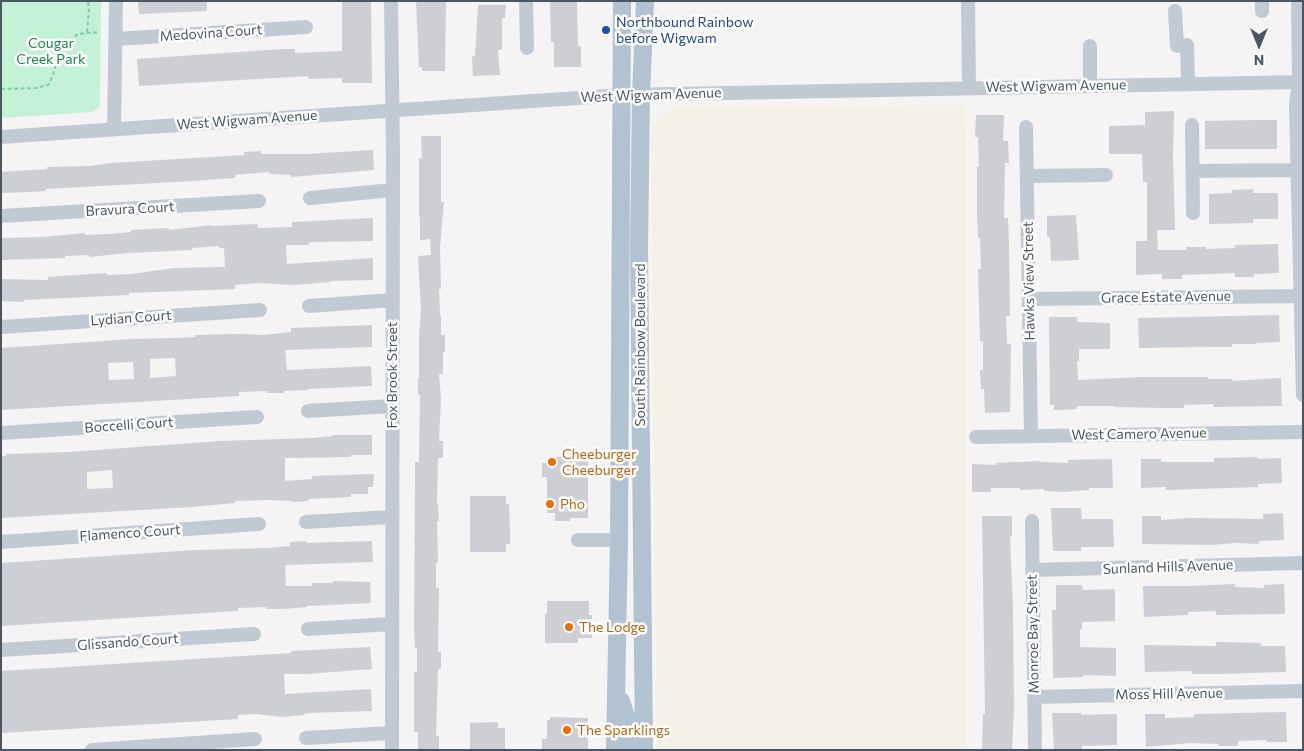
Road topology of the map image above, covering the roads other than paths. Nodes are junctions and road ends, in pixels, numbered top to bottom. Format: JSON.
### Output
{"nodes":[{"id":1,"x":116,"y":1,"type":"edge"},
{"id":2,"x":391,"y":1,"type":"edge"},
{"id":3,"x":526,"y":1,"type":"edge"},
{"id":4,"x":622,"y":1,"type":"edge"},
{"id":5,"x":645,"y":1,"type":"edge"},
{"id":6,"x":968,"y":1,"type":"edge"},
{"id":7,"x":1298,"y":1,"type":"edge"},
{"id":8,"x":1175,"y":11,"type":"dead end"},
{"id":9,"x":306,"y":27,"type":"dead end"},
{"id":10,"x":116,"y":39,"type":"junction"},
{"id":11,"x":1090,"y":46,"type":"dead end"},
{"id":12,"x":527,"y":48,"type":"dead end"},
{"id":13,"x":1301,"y":82,"type":"edge"},
{"id":14,"x":1188,"y":84,"type":"junction"},
{"id":15,"x":1090,"y":85,"type":"junction"},
{"id":16,"x":969,"y":88,"type":"junction"},
{"id":17,"x":641,"y":94,"type":"junction"},
{"id":18,"x":622,"y":95,"type":"junction"},
{"id":19,"x":391,"y":110,"type":"junction"},
{"id":20,"x":1192,"y":125,"type":"dead end"},
{"id":21,"x":1026,"y":127,"type":"dead end"},
{"id":22,"x":114,"y":129,"type":"junction"},
{"id":23,"x":1,"y":137,"type":"edge"},
{"id":24,"x":1300,"y":170,"type":"edge"},
{"id":25,"x":1193,"y":171,"type":"junction"},
{"id":26,"x":1106,"y":175,"type":"dead end"},
{"id":27,"x":1028,"y":176,"type":"junction"},
{"id":28,"x":392,"y":190,"type":"junction"},
{"id":29,"x":310,"y":198,"type":"dead end"},
{"id":30,"x":259,"y":201,"type":"dead end"},
{"id":31,"x":1193,"y":213,"type":"dead end"},
{"id":32,"x":1,"y":216,"type":"edge"},
{"id":33,"x":1302,"y":296,"type":"edge"},
{"id":34,"x":1030,"y":299,"type":"junction"},
{"id":35,"x":393,"y":300,"type":"junction"},
{"id":36,"x":309,"y":306,"type":"dead end"},
{"id":37,"x":260,"y":310,"type":"dead end"},
{"id":38,"x":1,"y":327,"type":"edge"},
{"id":39,"x":620,"y":335,"type":"junction"},
{"id":40,"x":1303,"y":395,"type":"edge"},
{"id":41,"x":392,"y":406,"type":"junction"},
{"id":42,"x":308,"y":411,"type":"dead end"},
{"id":43,"x":257,"y":417,"type":"dead end"},
{"id":44,"x":640,"y":429,"type":"junction"},
{"id":45,"x":1303,"y":432,"type":"edge"},
{"id":46,"x":1,"y":433,"type":"edge"},
{"id":47,"x":1031,"y":436,"type":"junction"},
{"id":48,"x":976,"y":437,"type":"dead end"},
{"id":49,"x":619,"y":452,"type":"junction"},
{"id":50,"x":392,"y":517,"type":"junction"},
{"id":51,"x":1032,"y":521,"type":"dead end"},
{"id":52,"x":306,"y":522,"type":"dead end"},
{"id":53,"x":258,"y":524,"type":"dead end"},
{"id":54,"x":578,"y":540,"type":"dead end"},
{"id":55,"x":619,"y":540,"type":"junction"},
{"id":56,"x":1,"y":542,"type":"edge"},
{"id":57,"x":641,"y":562,"type":"junction"},
{"id":58,"x":1303,"y":563,"type":"edge"},
{"id":59,"x":1032,"y":570,"type":"junction"},
{"id":60,"x":392,"y":624,"type":"junction"},
{"id":61,"x":308,"y":629,"type":"dead end"},
{"id":62,"x":254,"y":634,"type":"dead end"},
{"id":63,"x":1,"y":650,"type":"edge"},
{"id":64,"x":616,"y":684,"type":"junction"},
{"id":65,"x":1303,"y":691,"type":"edge"},
{"id":66,"x":1034,"y":697,"type":"junction"},
{"id":67,"x":392,"y":733,"type":"junction"},
{"id":68,"x":306,"y":738,"type":"dead end"},
{"id":69,"x":255,"y":739,"type":"dead end"},
{"id":70,"x":1035,"y":748,"type":"edge"},
{"id":71,"x":92,"y":750,"type":"edge"},
{"id":72,"x":392,"y":750,"type":"edge"},
{"id":73,"x":615,"y":750,"type":"edge"},
{"id":74,"x":631,"y":750,"type":"edge"},
{"id":75,"x":644,"y":750,"type":"edge"}],
"edges":[{"from":1,"to":10,"type":"street"},
{"from":2,"to":19,"type":"street","name":"Fox Brook Street"},
{"from":3,"to":12,"type":"street"},
{"from":4,"to":18,"type":"main road","name":"South Rainbow Boulevard"},
{"from":5,"to":17,"type":"main road","name":"South Rainbow Boulevard"},
{"from":6,"to":16,"type":"street"},
{"from":7,"to":13,"type":"street"},
{"from":8,"to":14,"type":"street"},
{"from":9,"to":10,"type":"street","name":"Medovina Court"},
{"from":10,"to":22,"type":"street"},
{"from":11,"to":15,"type":"street"},
{"from":13,"to":14,"type":"street","name":"West Wigwam Avenue"},
{"from":13,"to":24,"type":"street"},
{"from":14,"to":15,"type":"street","name":"West Wigwam Avenue"},
{"from":15,"to":16,"type":"street","name":"West Wigwam Avenue"},
{"from":16,"to":17,"type":"street","name":"West Wigwam Avenue"},
{"from":17,"to":18,"type":"street","name":"West Wigwam Avenue"},
{"from":17,"to":44,"type":"main road","name":"South Rainbow Boulevard"},
{"from":18,"to":19,"type":"street","name":"West Wigwam Avenue"},
{"from":18,"to":39,"type":"main road","name":"South Rainbow Boulevard"},
{"from":19,"to":22,"type":"street","name":"West Wigwam Avenue"},
{"from":19,"to":28,"type":"street","name":"Fox Brook Street"},
{"from":20,"to":25,"type":"street"},
{"from":21,"to":27,"type":"street","name":"Hawks View Street"},
{"from":22,"to":23,"type":"street","name":"West Wigwam Avenue"},
{"from":24,"to":25,"type":"street"},
{"from":24,"to":33,"type":"street"},
{"from":25,"to":31,"type":"street"},
{"from":26,"to":27,"type":"street"},
{"from":27,"to":34,"type":"street","name":"Hawks View Street"},
{"from":28,"to":29,"type":"street"},
{"from":28,"to":35,"type":"street","name":"Fox Brook Street"},
{"from":30,"to":32,"type":"street","name":"Bravura Court"},
{"from":33,"to":34,"type":"street","name":"Grace Estate Avenue"},
{"from":33,"to":40,"type":"street"},
{"from":34,"to":47,"type":"street","name":"Hawks View Street"},
{"from":35,"to":36,"type":"street"},
{"from":35,"to":41,"type":"street","name":"Fox Brook Street"},
{"from":37,"to":38,"type":"street","name":"Lydian Court"},
{"from":39,"to":44,"type":"main road"},
{"from":39,"to":49,"type":"main road","name":"South Rainbow Boulevard"},
{"from":41,"to":42,"type":"street"},
{"from":41,"to":50,"type":"street","name":"Fox Brook Street"},
{"from":43,"to":46,"type":"street","name":"Boccelli Court"},
{"from":44,"to":57,"type":"main road","name":"South Rainbow Boulevard"},
{"from":45,"to":47,"type":"street","name":"West Camero Avenue"},
{"from":47,"to":48,"type":"street","name":"West Camero Avenue"},
{"from":49,"to":55,"type":"main road","name":"South Rainbow Boulevard"},
{"from":49,"to":57,"type":"main road"},
{"from":50,"to":52,"type":"street"},
{"from":50,"to":60,"type":"street","name":"Fox Brook Street"},
{"from":51,"to":59,"type":"street","name":"Monroe Bay Street"},
{"from":53,"to":56,"type":"street","name":"Flamenco Court"},
{"from":54,"to":55,"type":"street"},
{"from":55,"to":64,"type":"main road","name":"South Rainbow Boulevard"},
{"from":57,"to":75,"type":"main road","name":"South Rainbow Boulevard"},
{"from":58,"to":59,"type":"street","name":"Sunland Hills Avenue"},
{"from":59,"to":66,"type":"street","name":"Monroe Bay Street"},
{"from":60,"to":61,"type":"street"},
{"from":60,"to":67,"type":"street","name":"Fox Brook Street"},
{"from":62,"to":63,"type":"street","name":"Glissando Court"},
{"from":64,"to":73,"type":"main road","name":"South Rainbow Boulevard"},
{"from":64,"to":74,"type":"main road"},
{"from":65,"to":66,"type":"street","name":"Moss Hill Avenue"},
{"from":66,"to":70,"type":"street","name":"Monroe Bay Street"},
{"from":67,"to":68,"type":"street"},
{"from":67,"to":72,"type":"street","name":"Fox Brook Street"},
{"from":69,"to":71,"type":"street"}]}
